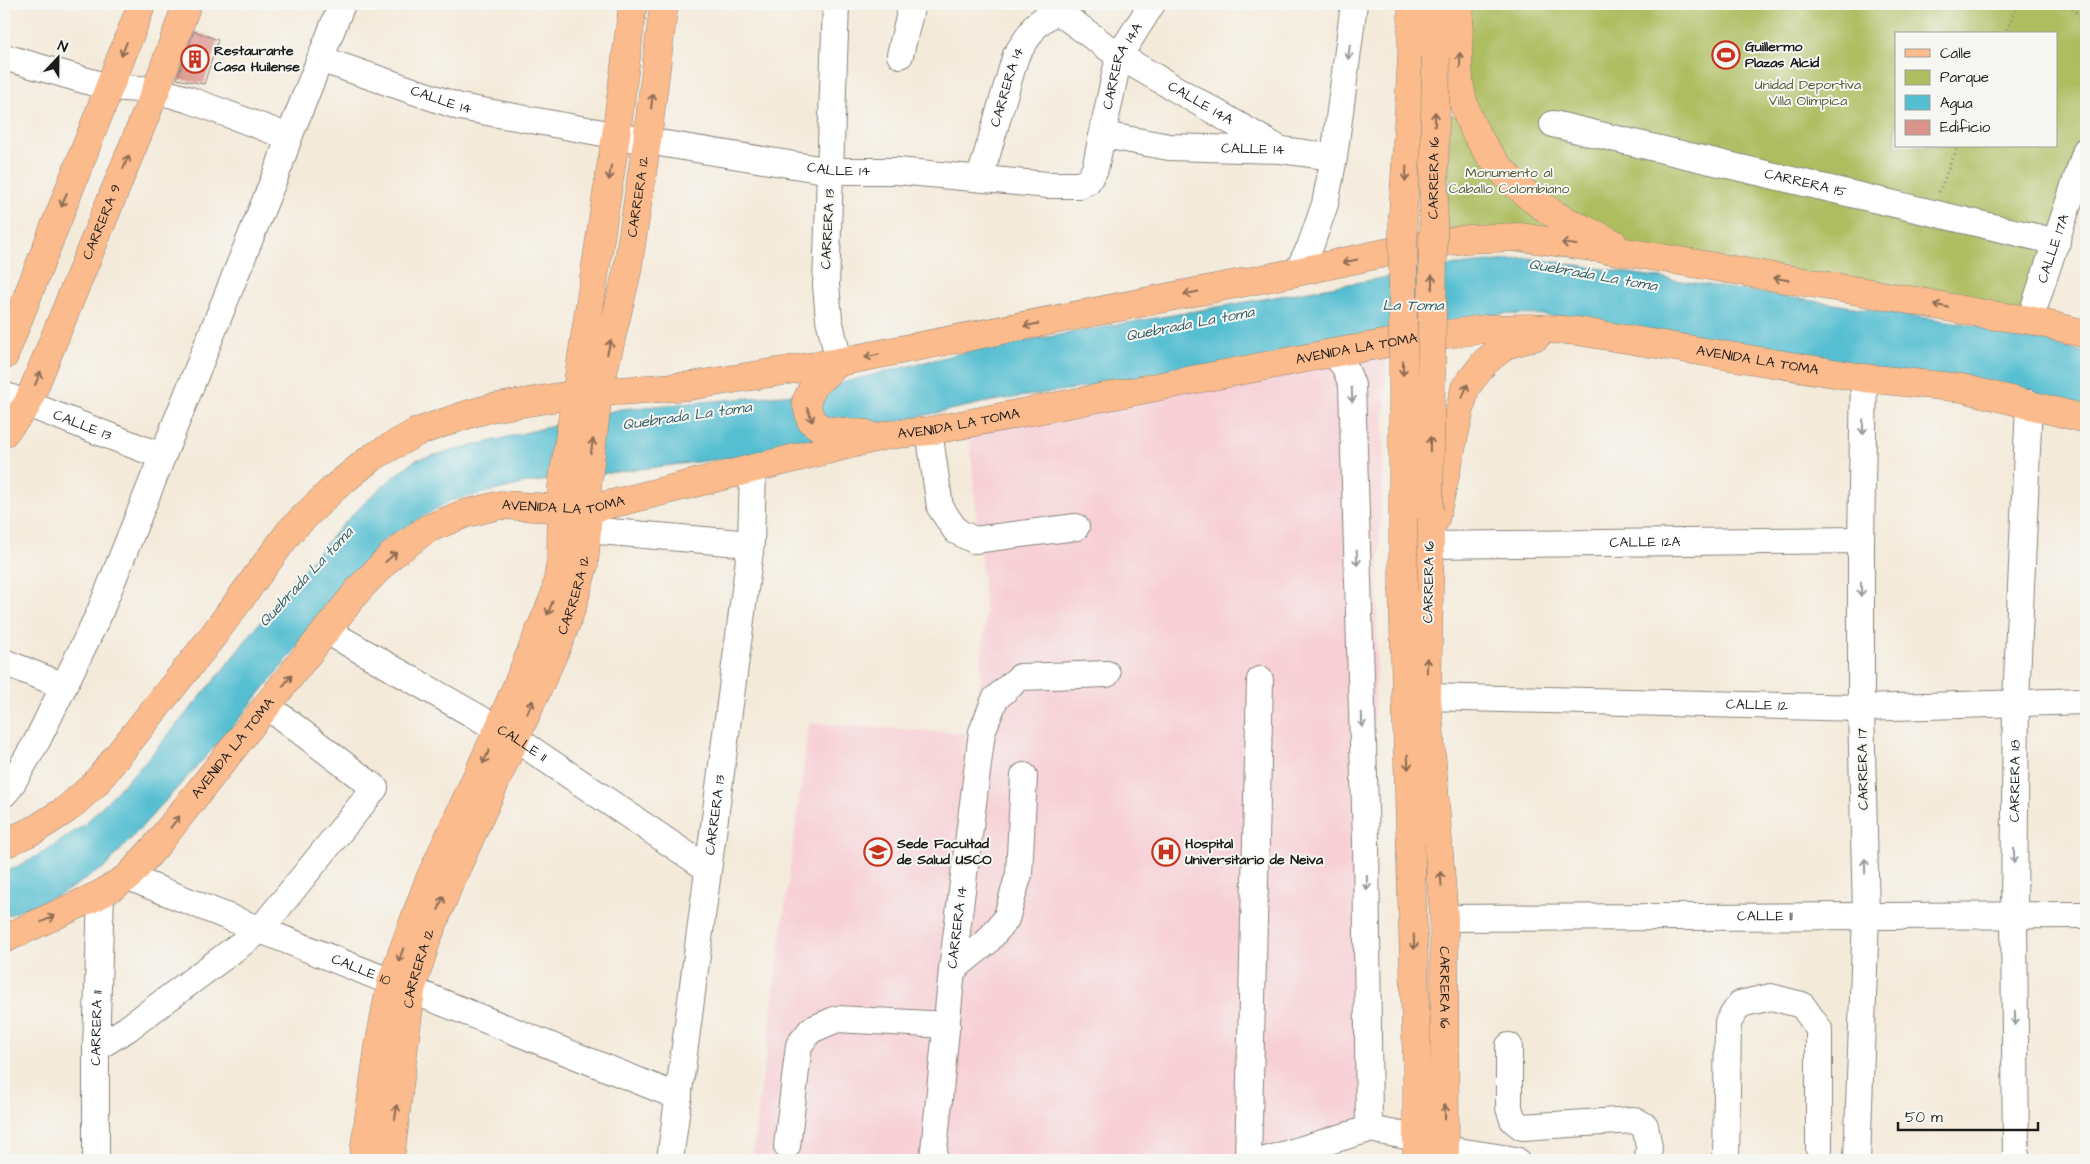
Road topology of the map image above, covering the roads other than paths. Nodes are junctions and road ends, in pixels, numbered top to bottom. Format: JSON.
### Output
{"nodes":[{"id":1,"x":142,"y":4,"type":"edge"},
{"id":2,"x":187,"y":4,"type":"edge"},
{"id":3,"x":342,"y":4,"type":"edge"},
{"id":4,"x":633,"y":4,"type":"edge"},
{"id":5,"x":664,"y":4,"type":"edge"},
{"id":6,"x":836,"y":4,"type":"edge"},
{"id":7,"x":912,"y":4,"type":"edge"},
{"id":8,"x":1152,"y":4,"type":"edge"},
{"id":9,"x":1354,"y":4,"type":"edge"},
{"id":10,"x":1412,"y":4,"type":"edge"},
{"id":11,"x":1437,"y":4,"type":"edge"},
{"id":12,"x":1460,"y":4,"type":"edge"},
{"id":13,"x":1056,"y":7,"type":"edge"},
{"id":14,"x":900,"y":55,"type":"dead end"},
{"id":15,"x":1119,"y":56,"type":"junction"},
{"id":16,"x":1424,"y":56,"type":"junction"},
{"id":17,"x":4,"y":58,"type":"edge"},
{"id":18,"x":320,"y":59,"type":"junction"},
{"id":19,"x":108,"y":87,"type":"junction"},
{"id":20,"x":156,"y":90,"type":"junction"},
{"id":21,"x":1553,"y":124,"type":"dead end"},
{"id":22,"x":616,"y":135,"type":"junction"},
{"id":23,"x":1104,"y":135,"type":"junction"},
{"id":24,"x":289,"y":137,"type":"junction"},
{"id":25,"x":647,"y":142,"type":"junction"},
{"id":26,"x":1281,"y":150,"type":"junction"},
{"id":27,"x":2086,"y":150,"type":"edge"},
{"id":28,"x":1334,"y":157,"type":"junction"},
{"id":29,"x":831,"y":171,"type":"junction"},
{"id":30,"x":980,"y":178,"type":"junction"},
{"id":31,"x":2057,"y":242,"type":"junction"},
{"id":32,"x":1632,"y":253,"type":"junction"},
{"id":33,"x":1297,"y":272,"type":"junction"},
{"id":34,"x":1989,"y":316,"type":"junction"},
{"id":35,"x":2030,"y":320,"type":"junction"},
{"id":36,"x":1577,"y":330,"type":"junction"},
{"id":37,"x":2086,"y":334,"type":"edge"},
{"id":38,"x":2086,"y":350,"type":"edge"},
{"id":39,"x":1332,"y":353,"type":"junction"},
{"id":40,"x":4,"y":356,"type":"edge"},
{"id":41,"x":839,"y":362,"type":"junction"},
{"id":42,"x":1864,"y":378,"type":"junction"},
{"id":43,"x":1962,"y":388,"type":"junction"},
{"id":44,"x":16,"y":400,"type":"edge"},
{"id":45,"x":587,"y":400,"type":"junction"},
{"id":46,"x":2029,"y":404,"type":"junction"},
{"id":47,"x":2086,"y":406,"type":"edge"},
{"id":48,"x":2086,"y":419,"type":"edge"},
{"id":49,"x":929,"y":431,"type":"junction"},
{"id":50,"x":4,"y":433,"type":"edge"},
{"id":51,"x":887,"y":436,"type":"junction"},
{"id":52,"x":161,"y":456,"type":"junction"},
{"id":53,"x":753,"y":469,"type":"junction"},
{"id":54,"x":577,"y":504,"type":"junction"},
{"id":55,"x":1076,"y":527,"type":"dead end"},
{"id":56,"x":1861,"y":540,"type":"junction"},
{"id":57,"x":1430,"y":543,"type":"junction"},
{"id":58,"x":751,"y":544,"type":"junction"},
{"id":59,"x":327,"y":631,"type":"junction"},
{"id":60,"x":4,"y":662,"type":"edge"},
{"id":61,"x":1107,"y":674,"type":"dead end"},
{"id":62,"x":1260,"y":680,"type":"dead end"},
{"id":63,"x":64,"y":686,"type":"junction"},
{"id":64,"x":1426,"y":697,"type":"junction"},
{"id":65,"x":2016,"y":702,"type":"junction"},
{"id":66,"x":2086,"y":702,"type":"edge"},
{"id":67,"x":267,"y":706,"type":"junction"},
{"id":68,"x":1861,"y":708,"type":"junction"},
{"id":69,"x":507,"y":734,"type":"junction"},
{"id":70,"x":1024,"y":776,"type":"dead end"},
{"id":71,"x":4,"y":794,"type":"edge"},
{"id":72,"x":4,"y":844,"type":"edge"},
{"id":73,"x":708,"y":870,"type":"junction"},
{"id":74,"x":128,"y":877,"type":"junction"},
{"id":75,"x":101,"y":894,"type":"junction"},
{"id":76,"x":2014,"y":914,"type":"junction"},
{"id":77,"x":1866,"y":915,"type":"junction"},
{"id":78,"x":2086,"y":915,"type":"edge"},
{"id":79,"x":1444,"y":918,"type":"junction"},
{"id":80,"x":260,"y":930,"type":"junction"},
{"id":81,"x":4,"y":939,"type":"edge"},
{"id":82,"x":952,"y":970,"type":"junction"},
{"id":83,"x":401,"y":986,"type":"junction"},
{"id":84,"x":947,"y":1025,"type":"junction"},
{"id":85,"x":1509,"y":1046,"type":"dead end"},
{"id":86,"x":96,"y":1048,"type":"junction"},
{"id":87,"x":679,"y":1097,"type":"junction"},
{"id":88,"x":1369,"y":1129,"type":"junction"},
{"id":89,"x":787,"y":1146,"type":"dead end"},
{"id":90,"x":1417,"y":1149,"type":"edge"},
{"id":91,"x":1819,"y":1149,"type":"dead end"},
{"id":92,"x":1445,"y":1154,"type":"edge"},
{"id":93,"x":96,"y":1160,"type":"edge"},
{"id":94,"x":363,"y":1160,"type":"edge"},
{"id":95,"x":390,"y":1160,"type":"edge"},
{"id":96,"x":670,"y":1160,"type":"edge"},
{"id":97,"x":933,"y":1160,"type":"edge"},
{"id":98,"x":1248,"y":1160,"type":"edge"},
{"id":99,"x":1266,"y":1160,"type":"edge"},
{"id":100,"x":1516,"y":1160,"type":"edge"},
{"id":101,"x":1648,"y":1160,"type":"edge"},
{"id":102,"x":1726,"y":1160,"type":"edge"},
{"id":103,"x":1857,"y":1160,"type":"edge"},
{"id":104,"x":2016,"y":1160,"type":"edge"}],
"edges":[{"from":1,"to":19,"type":"main road","one_way":true},
{"from":2,"to":20,"type":"main road","name":"CARRERA 9"},
{"from":3,"to":18,"type":"street"},
{"from":4,"to":22,"type":"main road","name":"CARRERA 12"},
{"from":25,"to":5,"type":"main road","name":"CARRERA 12","one_way":true},
{"from":6,"to":29,"type":"street","name":"CARRERA 13"},
{"from":7,"to":14,"type":"street"},
{"from":8,"to":15,"type":"street","name":"CARRERA 14A"},
{"from":9,"to":28,"type":"street","one_way":true},
{"from":10,"to":16,"type":"main road","name":"CARRERA 16"},
{"from":11,"to":16,"type":"main road","name":"CARRERA 16"},
{"from":32,"to":12,"type":"main road","one_way":true},
{"from":13,"to":15,"type":"street","name":"CALLE 14A"},
{"from":13,"to":30,"type":"street","name":"CARRERA 14"},
{"from":15,"to":23,"type":"street","name":"CARRERA 14A"},
{"from":15,"to":26,"type":"street","name":"CALLE 14A"},
{"from":57,"to":16,"type":"main road","name":"CARRERA 16","one_way":true,"bridge":true},
{"from":16,"to":90,"type":"main road","name":"CARRERA 16","one_way":true,"bridge":true},
{"from":17,"to":19,"type":"street"},
{"from":18,"to":22,"type":"street","name":"CALLE 14"},
{"from":18,"to":24,"type":"street"},
{"from":19,"to":20,"type":"street"},
{"from":19,"to":40,"type":"main road","one_way":true},
{"from":20,"to":24,"type":"street"},
{"from":44,"to":20,"type":"main road","name":"CARRERA 9","one_way":true},
{"from":21,"to":31,"type":"street","name":"CARRERA 15"},
{"from":22,"to":25,"type":"street","name":"CALLE 14"},
{"from":22,"to":45,"type":"main road","name":"CARRERA 12","one_way":true},
{"from":23,"to":26,"type":"street","name":"CALLE 14"},
{"from":23,"to":30,"type":"street","name":"CALLE 14"},
{"from":24,"to":52,"type":"street"},
{"from":25,"to":29,"type":"street","name":"CALLE 14"},
{"from":45,"to":25,"type":"main road","name":"CARRERA 12","one_way":true},
{"from":26,"to":28,"type":"street","name":"CALLE 14"},
{"from":27,"to":31,"type":"street","name":"CALLE 17A"},
{"from":28,"to":33,"type":"street"},
{"from":29,"to":30,"type":"street","name":"CALLE 14"},
{"from":29,"to":41,"type":"street","name":"CARRERA 13"},
{"from":31,"to":35,"type":"street","name":"CALLE 17A"},
{"from":32,"to":33,"type":"main road","one_way":true},
{"from":34,"to":32,"type":"main road","one_way":true},
{"from":33,"to":41,"type":"main road","one_way":true},
{"from":34,"to":35,"type":"main road"},
{"from":34,"to":38,"type":"main road"},
{"from":35,"to":37,"type":"main road"},
{"from":36,"to":39,"type":"main road","name":"AVENIDA LA TOMA"},
{"from":36,"to":42,"type":"main road","name":"AVENIDA LA TOMA"},
{"from":57,"to":36,"type":"main road","one_way":true},
{"from":39,"to":49,"type":"main road","name":"AVENIDA LA TOMA"},
{"from":39,"to":88,"type":"street","one_way":true},
{"from":41,"to":45,"type":"main road"},
{"from":41,"to":51,"type":"main road","one_way":true},
{"from":42,"to":43,"type":"main road","name":"AVENIDA LA TOMA"},
{"from":42,"to":56,"type":"street","name":"CARRERA 17","one_way":true},
{"from":43,"to":46,"type":"main road","name":"AVENIDA LA TOMA"},
{"from":43,"to":47,"type":"main road"},
{"from":44,"to":50,"type":"main road","name":"CARRERA 9"},
{"from":44,"to":52,"type":"street","name":"CALLE 13"},
{"from":45,"to":54,"type":"main road","name":"CARRERA 12"},
{"from":45,"to":72,"type":"main road"},
{"from":46,"to":48,"type":"main road","name":"AVENIDA LA TOMA"},
{"from":46,"to":65,"type":"street","name":"CARRERA 18"},
{"from":49,"to":51,"type":"main road","name":"AVENIDA LA TOMA"},
{"from":49,"to":55,"type":"street"},
{"from":51,"to":53,"type":"main road","name":"AVENIDA LA TOMA"},
{"from":52,"to":63,"type":"street"},
{"from":53,"to":54,"type":"main road","name":"AVENIDA LA TOMA"},
{"from":53,"to":58,"type":"street","name":"CARRERA 13"},
{"from":54,"to":58,"type":"street"},
{"from":59,"to":54,"type":"main road","name":"AVENIDA LA TOMA","one_way":true},
{"from":54,"to":69,"type":"main road","name":"CARRERA 12"},
{"from":56,"to":57,"type":"street","name":"CALLE 12A"},
{"from":56,"to":68,"type":"street","name":"CARRERA 17","one_way":true},
{"from":64,"to":57,"type":"main road","name":"CARRERA 16","one_way":true},
{"from":58,"to":73,"type":"street","name":"CARRERA 13"},
{"from":67,"to":59,"type":"main road","name":"AVENIDA LA TOMA","one_way":true},
{"from":59,"to":69,"type":"street","name":"CALLE 11"},
{"from":60,"to":63,"type":"street"},
{"from":61,"to":82,"type":"street","name":"CARRERA 14"},
{"from":62,"to":98,"type":"street"},
{"from":63,"to":71,"type":"street"},
{"from":64,"to":68,"type":"street","name":"CALLE 12"},
{"from":79,"to":64,"type":"main road","name":"CARRERA 16","one_way":true},
{"from":65,"to":66,"type":"street","name":"CALLE 12"},
{"from":65,"to":68,"type":"street","name":"CALLE 12"},
{"from":65,"to":76,"type":"street","name":"CARRERA 18","one_way":true},
{"from":74,"to":67,"type":"main road","name":"AVENIDA LA TOMA","one_way":true},
{"from":67,"to":80,"type":"street"},
{"from":77,"to":68,"type":"street","name":"CARRERA 17","one_way":true},
{"from":69,"to":73,"type":"street","name":"CALLE 11"},
{"from":69,"to":83,"type":"main road","name":"CARRERA 12"},
{"from":70,"to":82,"type":"street"},
{"from":73,"to":87,"type":"street","name":"CARRERA 13"},
{"from":74,"to":75,"type":"main road","name":"AVENIDA LA TOMA"},
{"from":74,"to":80,"type":"street","name":"CALLE 10"},
{"from":81,"to":75,"type":"main road","name":"AVENIDA LA TOMA","one_way":true},
{"from":75,"to":86,"type":"street","name":"CARRERA 11"},
{"from":76,"to":77,"type":"street","name":"CALLE 11"},
{"from":76,"to":78,"type":"street","name":"CALLE 11"},
{"from":76,"to":104,"type":"street","name":"CARRERA 18","one_way":true},
{"from":77,"to":79,"type":"street","name":"CALLE 11"},
{"from":77,"to":103,"type":"street","name":"CARRERA 17"},
{"from":92,"to":79,"type":"main road","name":"CARRERA 16","one_way":true},
{"from":80,"to":83,"type":"street","name":"CALLE 10"},
{"from":80,"to":86,"type":"street"},
{"from":82,"to":84,"type":"street","name":"CARRERA 14"},
{"from":83,"to":87,"type":"street","name":"CALLE 10"},
{"from":83,"to":94,"type":"main road","name":"CARRERA 12"},
{"from":95,"to":83,"type":"main road","name":"CARRERA 12","one_way":true},
{"from":84,"to":89,"type":"street"},
{"from":84,"to":97,"type":"street","name":"CARRERA 14"},
{"from":85,"to":101,"type":"street"},
{"from":86,"to":93,"type":"street","name":"CARRERA 11"},
{"from":87,"to":96,"type":"street","name":"CARRERA 13"},
{"from":88,"to":90,"type":"street"},
{"from":88,"to":99,"type":"street"},
{"from":90,"to":92,"type":"street"},
{"from":91,"to":102,"type":"street"},
{"from":92,"to":100,"type":"street"}]}
